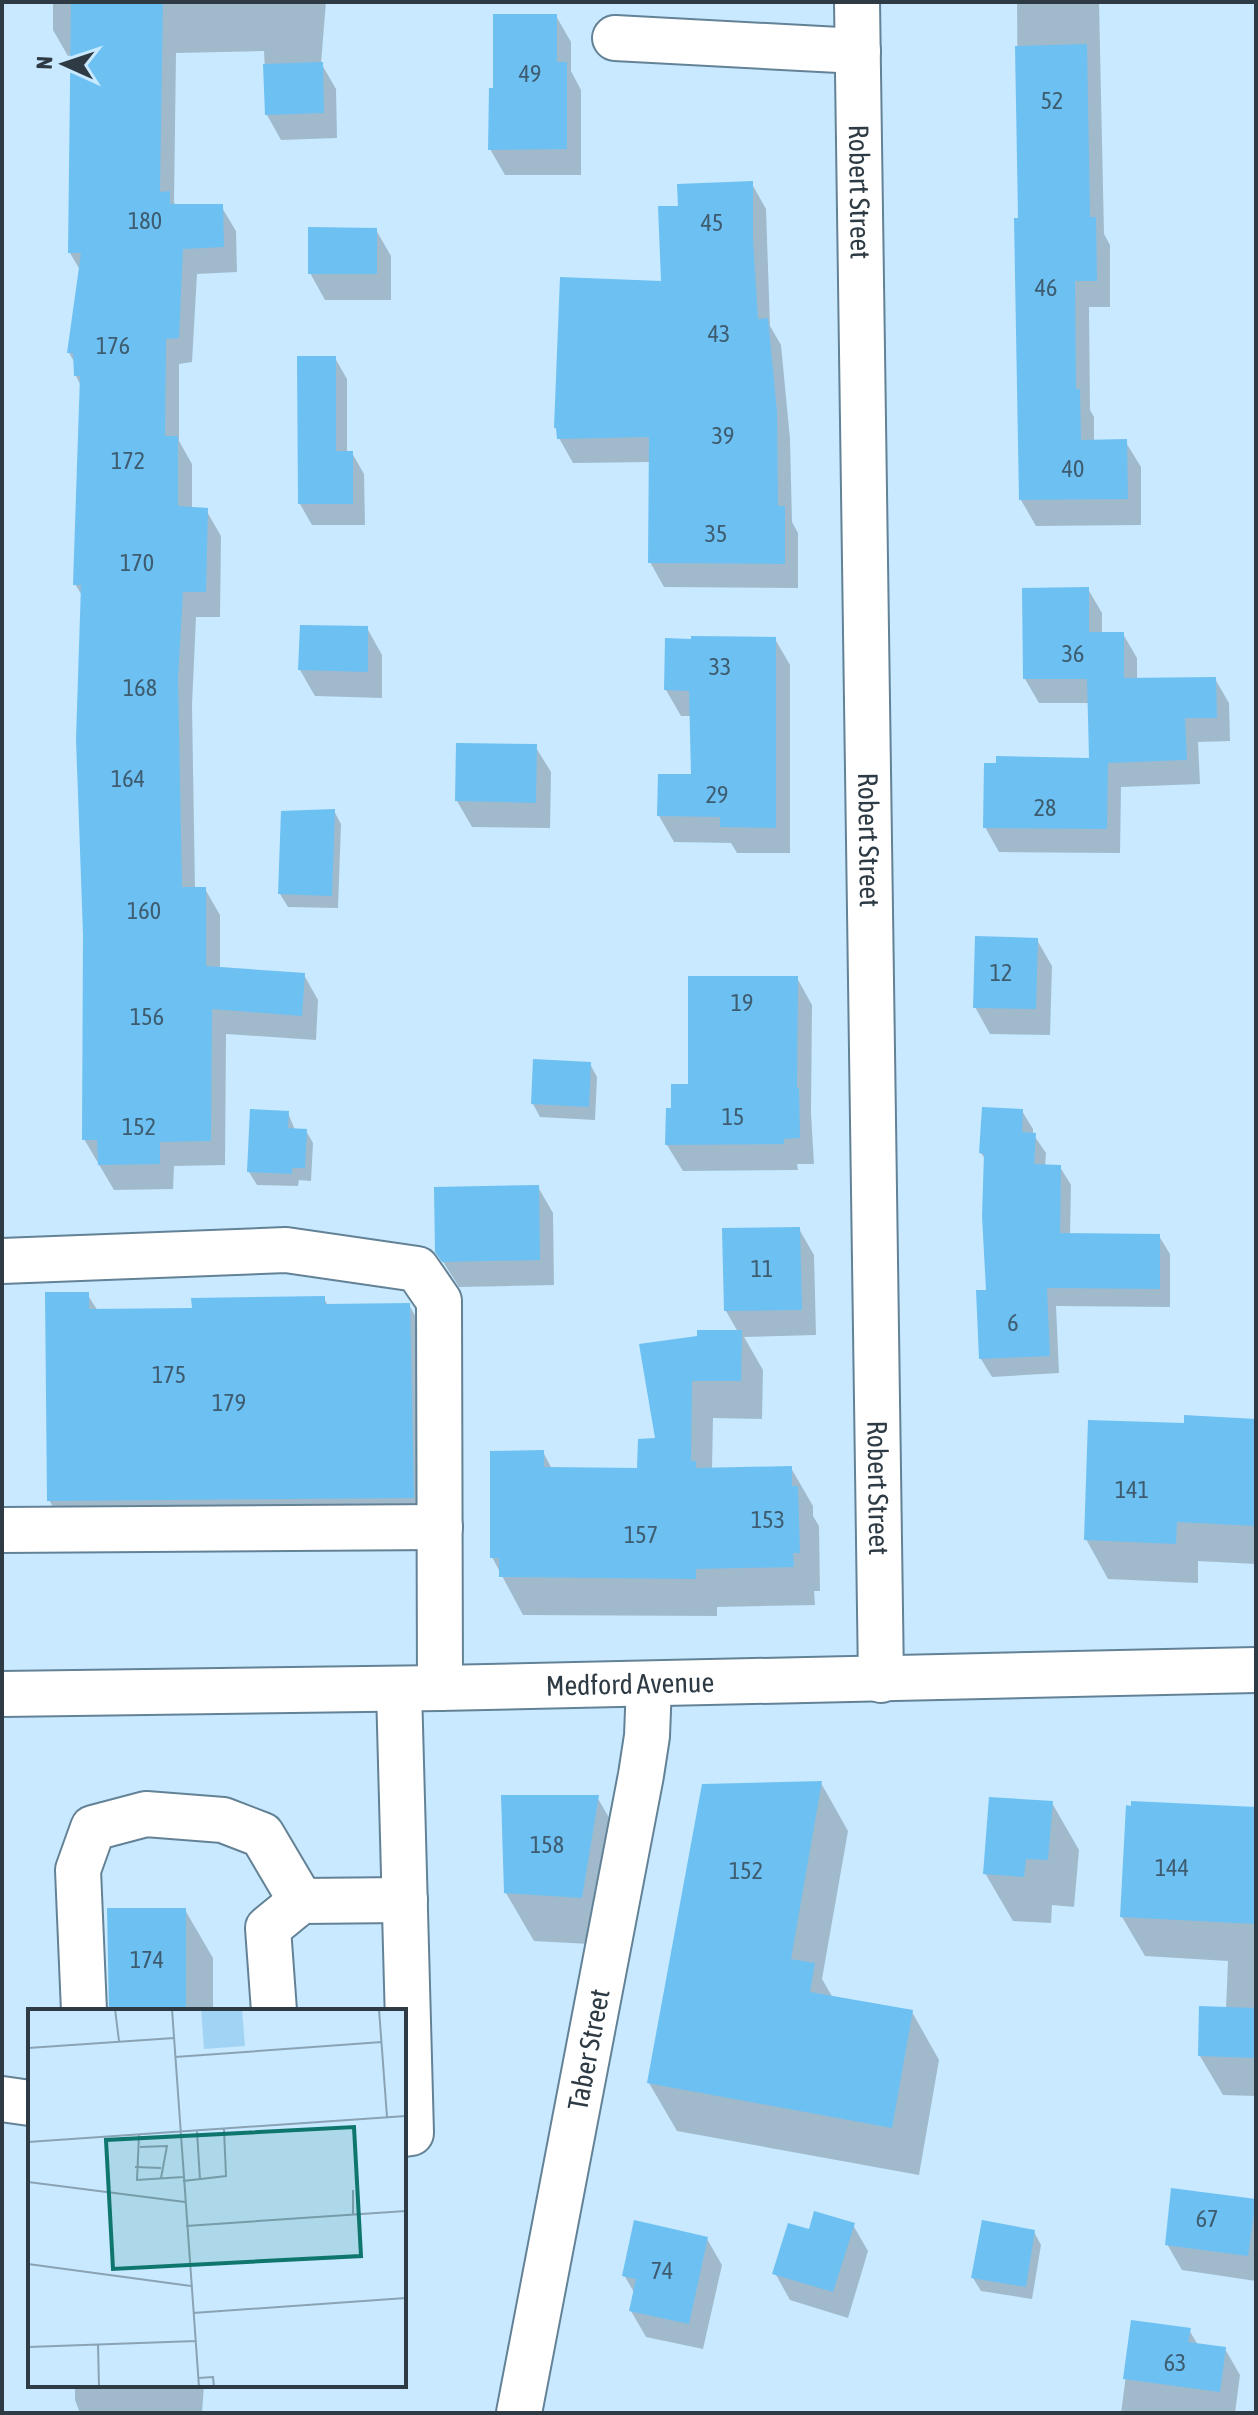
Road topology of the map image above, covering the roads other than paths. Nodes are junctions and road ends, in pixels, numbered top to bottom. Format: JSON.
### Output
{"nodes":[{"id":1,"x":857,"y":2,"type":"edge"},
{"id":2,"x":615,"y":38,"type":"dead end"},
{"id":3,"x":858,"y":51,"type":"junction"},
{"id":4,"x":2,"y":1261,"type":"edge"},
{"id":5,"x":440,"y":1527,"type":"junction"},
{"id":6,"x":2,"y":1530,"type":"edge"},
{"id":7,"x":1256,"y":1670,"type":"edge"},
{"id":8,"x":881,"y":1680,"type":"junction"},
{"id":9,"x":649,"y":1684,"type":"junction"},
{"id":10,"x":420,"y":1689,"type":"junction"},
{"id":11,"x":2,"y":1694,"type":"edge"},
{"id":12,"x":405,"y":1900,"type":"junction"},
{"id":13,"x":301,"y":1901,"type":"junction"},
{"id":14,"x":84,"y":2009,"type":"edge"},
{"id":15,"x":274,"y":2009,"type":"edge"},
{"id":16,"x":2,"y":2099,"type":"edge"},
{"id":17,"x":28,"y":2103,"type":"edge"},
{"id":18,"x":406,"y":2134,"type":"edge"},
{"id":19,"x":519,"y":2413,"type":"edge"}],
"edges":[{"from":1,"to":3,"type":"street","name":"Robert Street"},
{"from":2,"to":3,"type":"street"},
{"from":3,"to":8,"type":"street","name":"Robert Street"},
{"from":4,"to":5,"type":"street"},
{"from":5,"to":6,"type":"street"},
{"from":5,"to":10,"type":"street"},
{"from":7,"to":8,"type":"street","name":"Medford Avenue"},
{"from":8,"to":9,"type":"street","name":"Medford Avenue"},
{"from":9,"to":10,"type":"street","name":"Medford Avenue"},
{"from":9,"to":19,"type":"street","name":"Taber Street"},
{"from":10,"to":11,"type":"street","name":"Medford Avenue"},
{"from":10,"to":12,"type":"street"},
{"from":12,"to":13,"type":"street"},
{"from":12,"to":18,"type":"street"},
{"from":13,"to":14,"type":"street"},
{"from":13,"to":15,"type":"street"},
{"from":16,"to":17,"type":"street"}]}
